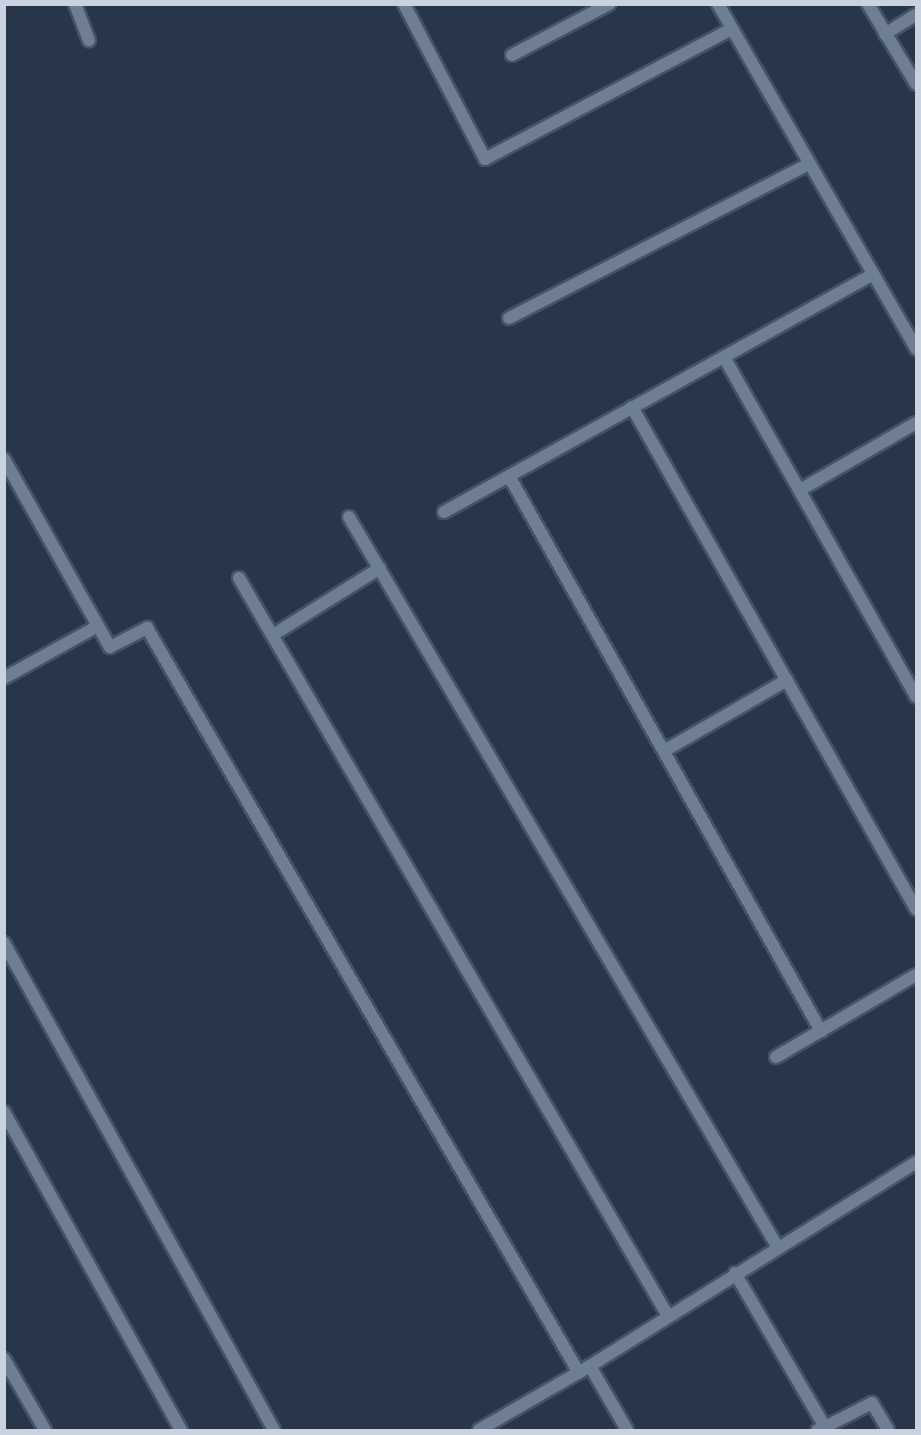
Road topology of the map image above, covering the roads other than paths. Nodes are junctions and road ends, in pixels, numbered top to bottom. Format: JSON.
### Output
{"nodes":[{"id":1,"x":75,"y":4,"type":"edge"},
{"id":2,"x":404,"y":4,"type":"edge"},
{"id":3,"x":609,"y":4,"type":"edge"},
{"id":4,"x":718,"y":4,"type":"edge"},
{"id":5,"x":868,"y":4,"type":"edge"},
{"id":6,"x":916,"y":15,"type":"edge"},
{"id":7,"x":732,"y":29,"type":"junction"},
{"id":8,"x":885,"y":34,"type":"junction"},
{"id":9,"x":89,"y":40,"type":"dead end"},
{"id":10,"x":512,"y":55,"type":"dead end"},
{"id":11,"x":916,"y":84,"type":"edge"},
{"id":12,"x":809,"y":164,"type":"junction"},
{"id":13,"x":873,"y":274,"type":"junction"},
{"id":14,"x":509,"y":318,"type":"dead end"},
{"id":15,"x":916,"y":349,"type":"edge"},
{"id":16,"x":724,"y":357,"type":"junction"},
{"id":17,"x":633,"y":407,"type":"junction"},
{"id":18,"x":916,"y":423,"type":"edge"},
{"id":19,"x":4,"y":459,"type":"edge"},
{"id":20,"x":509,"y":476,"type":"junction"},
{"id":21,"x":800,"y":490,"type":"junction"},
{"id":22,"x":444,"y":512,"type":"dead end"},
{"id":23,"x":349,"y":517,"type":"dead end"},
{"id":24,"x":380,"y":568,"type":"junction"},
{"id":25,"x":239,"y":578,"type":"dead end"},
{"id":26,"x":98,"y":626,"type":"junction"},
{"id":27,"x":273,"y":635,"type":"junction"},
{"id":28,"x":6,"y":673,"type":"edge"},
{"id":29,"x":786,"y":680,"type":"junction"},
{"id":30,"x":916,"y":696,"type":"edge"},
{"id":31,"x":664,"y":751,"type":"junction"},
{"id":32,"x":916,"y":909,"type":"edge"},
{"id":33,"x":4,"y":943,"type":"edge"},
{"id":34,"x":914,"y":982,"type":"edge"},
{"id":35,"x":821,"y":1031,"type":"junction"},
{"id":36,"x":776,"y":1057,"type":"dead end"},
{"id":37,"x":4,"y":1112,"type":"edge"},
{"id":38,"x":916,"y":1162,"type":"edge"},
{"id":39,"x":777,"y":1246,"type":"junction"},
{"id":40,"x":735,"y":1273,"type":"junction"},
{"id":41,"x":668,"y":1316,"type":"junction"},
{"id":42,"x":4,"y":1359,"type":"edge"},
{"id":43,"x":590,"y":1366,"type":"junction"},
{"id":44,"x":579,"y":1372,"type":"junction"},
{"id":45,"x":822,"y":1429,"type":"edge"},
{"id":46,"x":45,"y":1431,"type":"edge"},
{"id":47,"x":181,"y":1431,"type":"edge"},
{"id":48,"x":274,"y":1431,"type":"edge"},
{"id":49,"x":478,"y":1431,"type":"edge"},
{"id":50,"x":627,"y":1431,"type":"edge"},
{"id":51,"x":888,"y":1431,"type":"edge"}],
"edges":[{"from":1,"to":9,"type":"street"},
{"from":2,"to":7,"type":"street"},
{"from":3,"to":10,"type":"street"},
{"from":4,"to":7,"type":"street"},
{"from":5,"to":8,"type":"street"},
{"from":6,"to":8,"type":"street"},
{"from":7,"to":12,"type":"street"},
{"from":8,"to":11,"type":"street"},
{"from":12,"to":13,"type":"street"},
{"from":12,"to":14,"type":"street"},
{"from":13,"to":15,"type":"street"},
{"from":13,"to":16,"type":"street"},
{"from":16,"to":17,"type":"street"},
{"from":16,"to":21,"type":"street"},
{"from":17,"to":20,"type":"street"},
{"from":17,"to":29,"type":"street"},
{"from":18,"to":21,"type":"street"},
{"from":19,"to":26,"type":"street"},
{"from":20,"to":22,"type":"street"},
{"from":20,"to":31,"type":"street"},
{"from":21,"to":30,"type":"street"},
{"from":23,"to":24,"type":"street"},
{"from":24,"to":27,"type":"street"},
{"from":24,"to":39,"type":"street"},
{"from":25,"to":27,"type":"street"},
{"from":26,"to":28,"type":"street"},
{"from":26,"to":44,"type":"street"},
{"from":27,"to":41,"type":"street"},
{"from":29,"to":31,"type":"street"},
{"from":29,"to":32,"type":"street"},
{"from":31,"to":35,"type":"street"},
{"from":33,"to":48,"type":"street"},
{"from":34,"to":35,"type":"street"},
{"from":35,"to":36,"type":"street"},
{"from":37,"to":47,"type":"street"},
{"from":38,"to":39,"type":"street"},
{"from":39,"to":40,"type":"street"},
{"from":40,"to":41,"type":"street"},
{"from":40,"to":45,"type":"street"},
{"from":41,"to":43,"type":"street"},
{"from":42,"to":46,"type":"street"},
{"from":43,"to":44,"type":"street"},
{"from":43,"to":50,"type":"street"},
{"from":44,"to":49,"type":"street"},
{"from":45,"to":51,"type":"street"}]}
